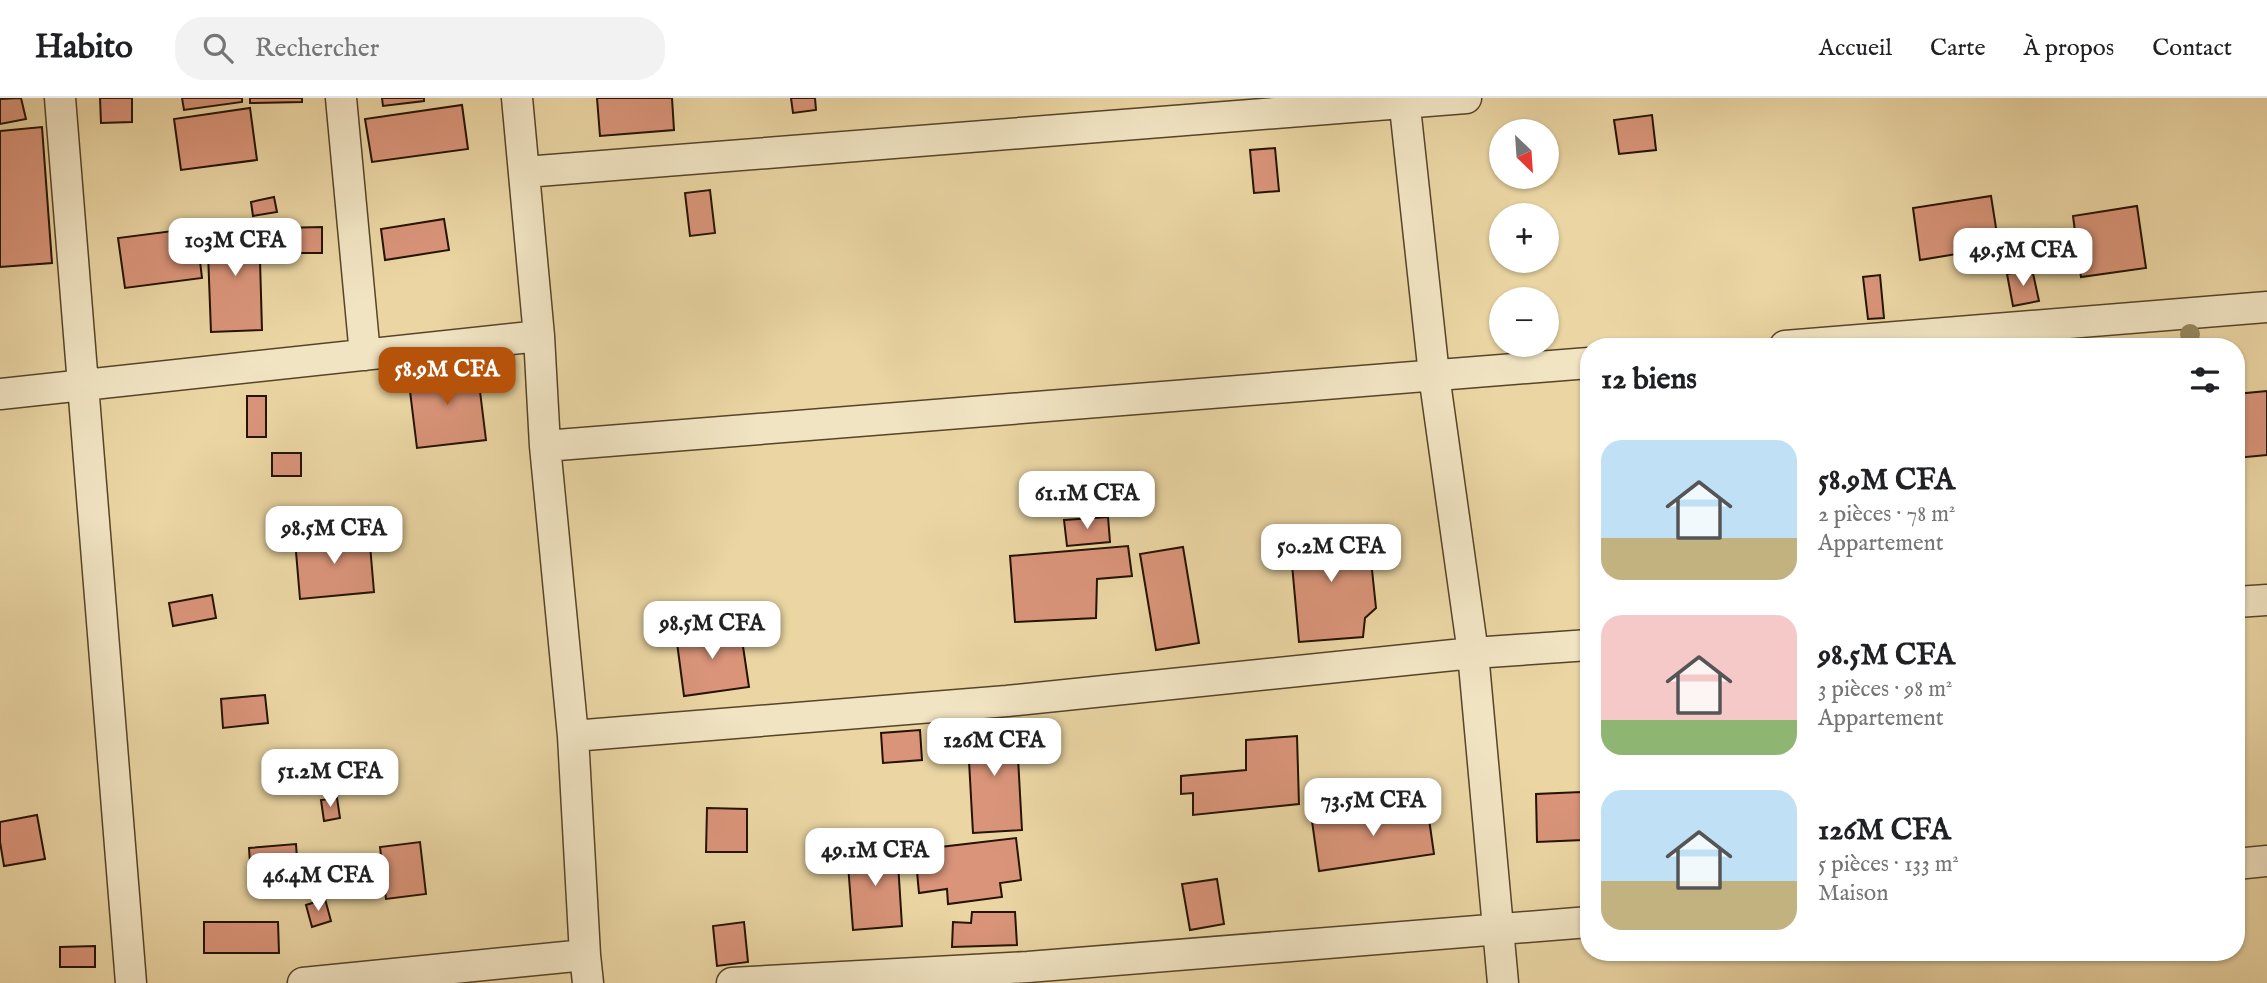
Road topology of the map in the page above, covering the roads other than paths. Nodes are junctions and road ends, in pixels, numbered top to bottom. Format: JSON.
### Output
{"nodes":[{"id":1,"x":61,"y":98,"type":"edge"},
{"id":2,"x":341,"y":98,"type":"edge"},
{"id":3,"x":517,"y":98,"type":"edge"},
{"id":4,"x":1466,"y":98,"type":"edge"},
{"id":5,"x":1404,"y":101,"type":"edge"},
{"id":6,"x":525,"y":172,"type":"junction"},
{"id":7,"x":2267,"y":307,"type":"edge"},
{"id":8,"x":539,"y":336,"type":"junction"},
{"id":9,"x":1884,"y":338,"type":"edge"},
{"id":10,"x":365,"y":355,"type":"junction"},
{"id":11,"x":1580,"y":364,"type":"edge"},
{"id":12,"x":1434,"y":375,"type":"junction"},
{"id":13,"x":83,"y":385,"type":"junction"},
{"id":14,"x":0,"y":394,"type":"edge"},
{"id":15,"x":545,"y":446,"type":"junction"},
{"id":16,"x":2267,"y":600,"type":"edge"},
{"id":17,"x":2245,"y":601,"type":"edge"},
{"id":18,"x":1580,"y":646,"type":"edge"},
{"id":19,"x":1473,"y":653,"type":"junction"},
{"id":20,"x":573,"y":736,"type":"junction"},
{"id":21,"x":2267,"y":861,"type":"edge"},
{"id":22,"x":2245,"y":863,"type":"edge"},
{"id":23,"x":1580,"y":923,"type":"edge"},
{"id":24,"x":1497,"y":930,"type":"junction"},
{"id":25,"x":587,"y":969,"type":"edge"},
{"id":26,"x":131,"y":983,"type":"edge"},
{"id":27,"x":303,"y":983,"type":"edge"},
{"id":28,"x":732,"y":983,"type":"edge"},
{"id":29,"x":1503,"y":983,"type":"edge"}],
"edges":[{"from":1,"to":13,"type":"street"},
{"from":2,"to":10,"type":"street"},
{"from":3,"to":6,"type":"street"},
{"from":4,"to":5,"type":"street"},
{"from":5,"to":6,"type":"street"},
{"from":5,"to":12,"type":"street"},
{"from":6,"to":8,"type":"street"},
{"from":7,"to":9,"type":"street"},
{"from":8,"to":10,"type":"street"},
{"from":8,"to":15,"type":"street"},
{"from":10,"to":13,"type":"street"},
{"from":11,"to":12,"type":"street"},
{"from":12,"to":15,"type":"street"},
{"from":12,"to":19,"type":"street"},
{"from":13,"to":14,"type":"street"},
{"from":13,"to":26,"type":"street"},
{"from":15,"to":20,"type":"street"},
{"from":16,"to":17,"type":"street"},
{"from":18,"to":19,"type":"street"},
{"from":19,"to":20,"type":"street"},
{"from":19,"to":24,"type":"street"},
{"from":20,"to":25,"type":"street"},
{"from":21,"to":22,"type":"street"},
{"from":23,"to":24,"type":"street"},
{"from":24,"to":28,"type":"street"},
{"from":24,"to":29,"type":"street"},
{"from":25,"to":27,"type":"street"}]}
